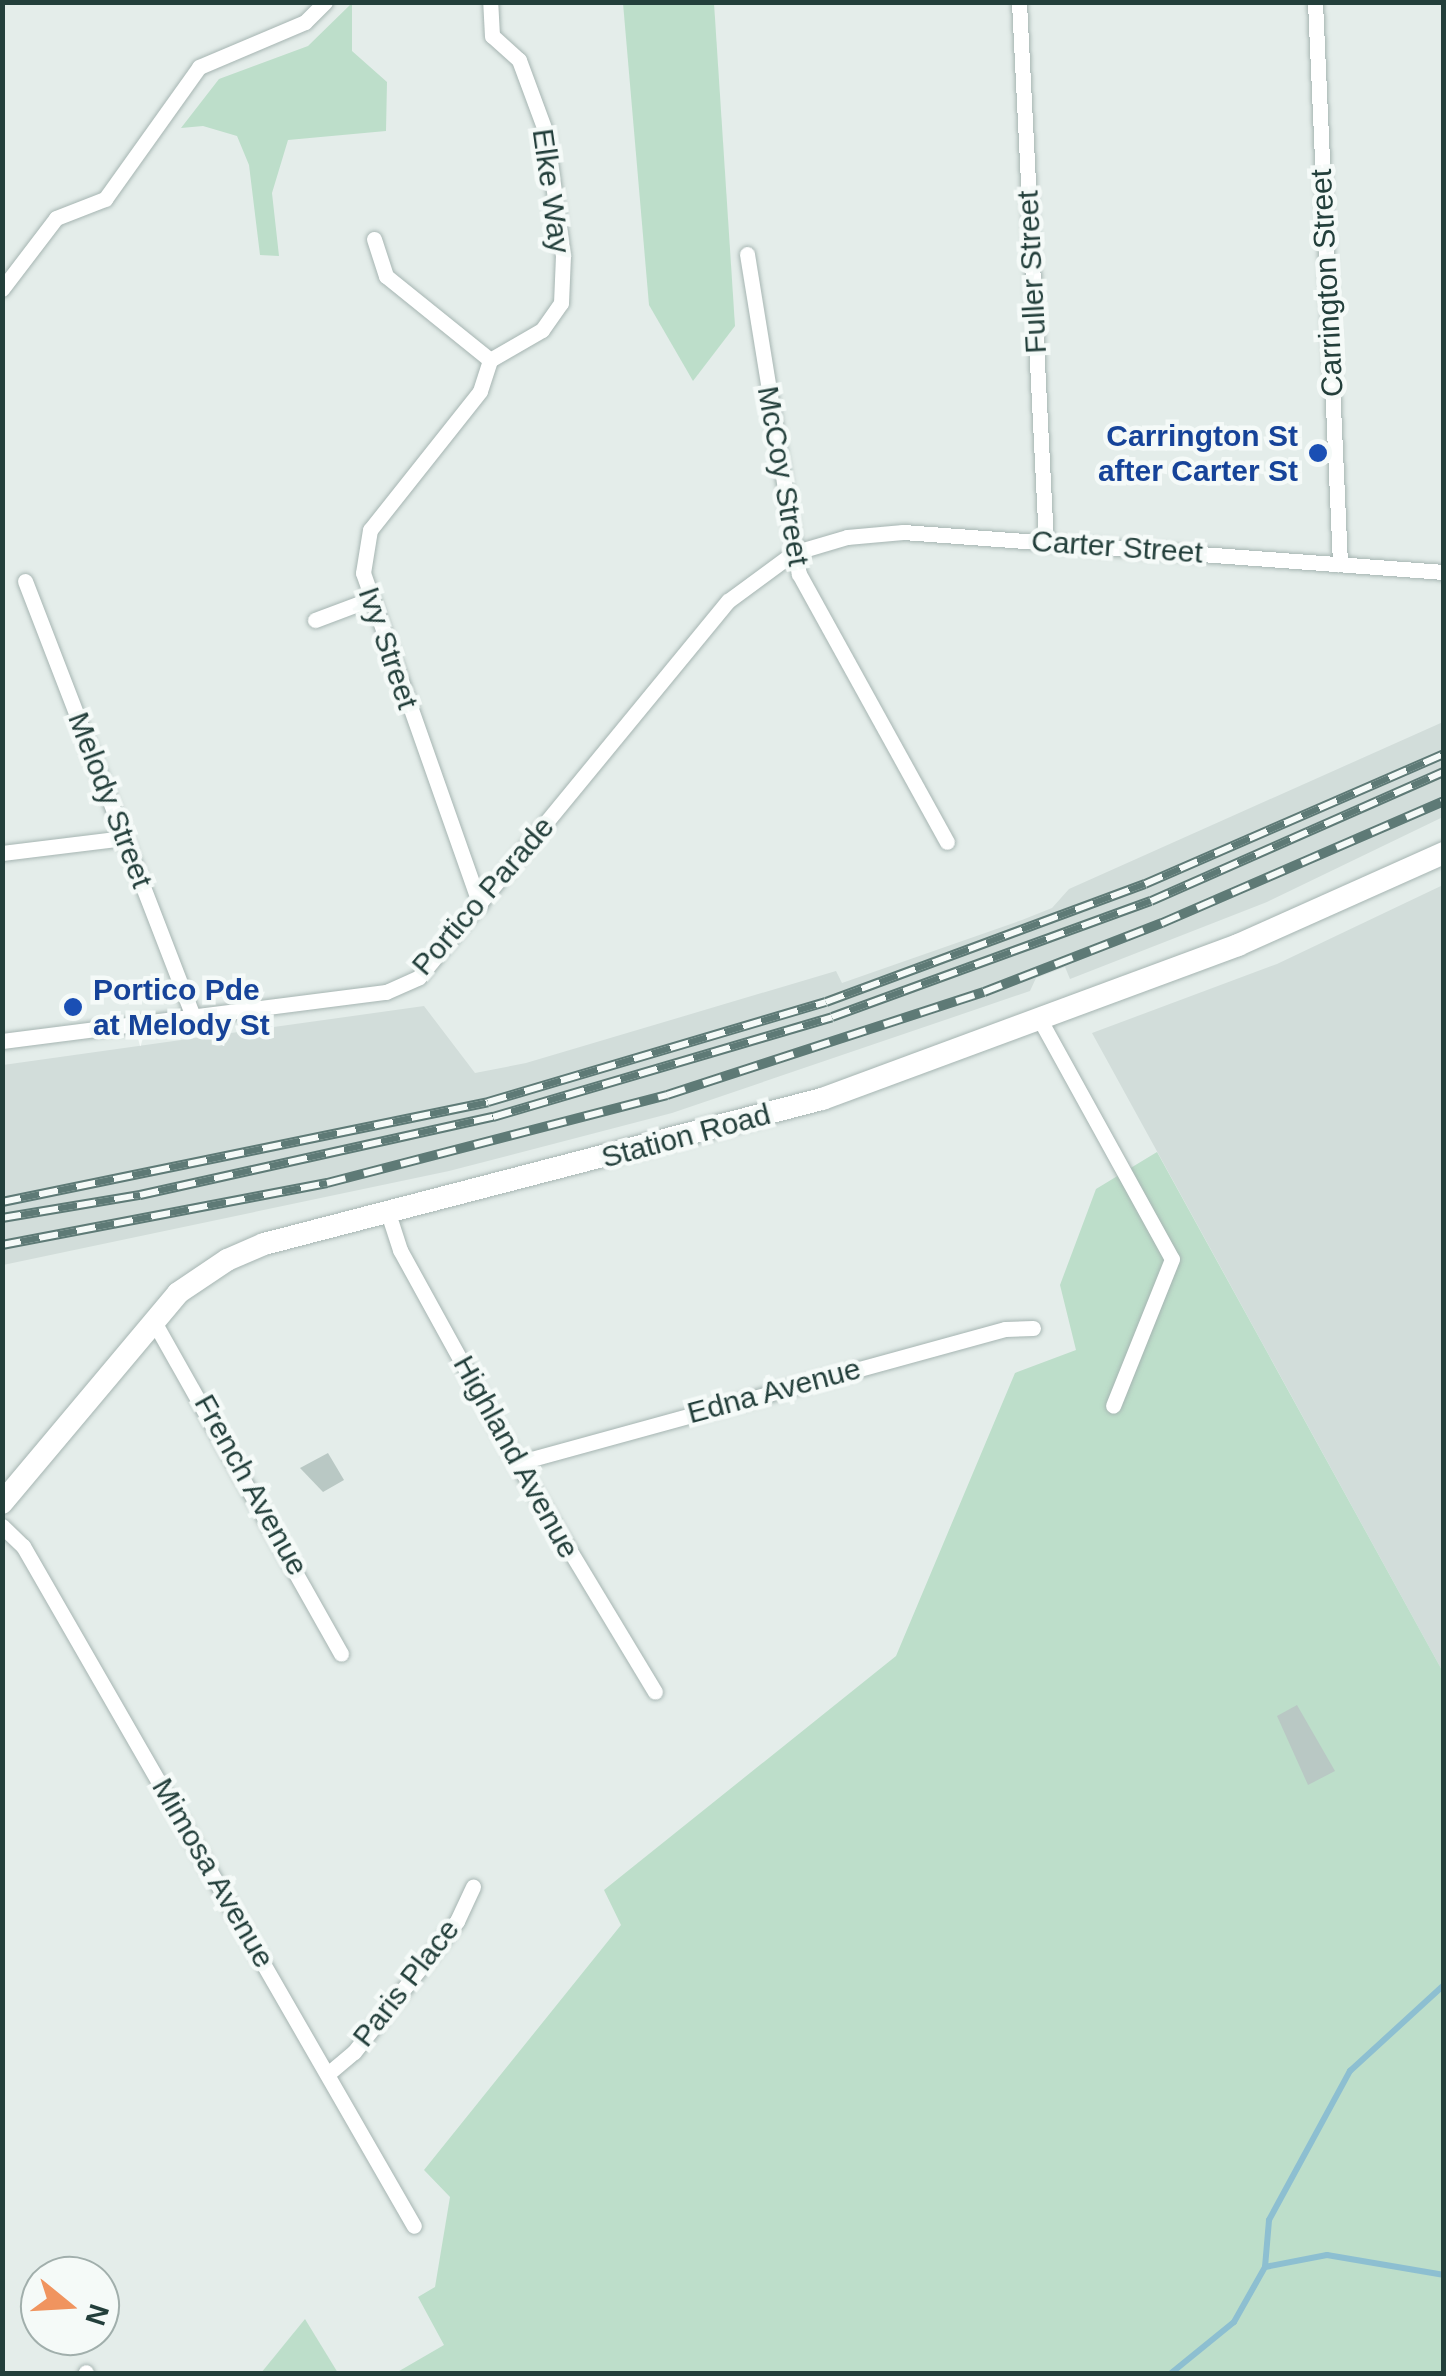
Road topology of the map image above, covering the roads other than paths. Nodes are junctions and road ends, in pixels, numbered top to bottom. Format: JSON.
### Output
{"nodes":[{"id":1,"x":326,"y":2,"type":"edge"},
{"id":2,"x":490,"y":2,"type":"edge"},
{"id":3,"x":1019,"y":2,"type":"edge"},
{"id":4,"x":1314,"y":2,"type":"edge"},
{"id":5,"x":374,"y":239,"type":"dead end"},
{"id":6,"x":748,"y":254,"type":"dead end"},
{"id":7,"x":2,"y":289,"type":"edge"},
{"id":8,"x":490,"y":360,"type":"junction"},
{"id":9,"x":1046,"y":542,"type":"junction"},
{"id":10,"x":793,"y":553,"type":"junction"},
{"id":11,"x":1340,"y":564,"type":"junction"},
{"id":12,"x":1444,"y":572,"type":"edge"},
{"id":13,"x":25,"y":581,"type":"dead end"},
{"id":14,"x":371,"y":599,"type":"junction"},
{"id":15,"x":316,"y":620,"type":"dead end"},
{"id":16,"x":124,"y":838,"type":"junction"},
{"id":17,"x":947,"y":842,"type":"dead end"},
{"id":18,"x":2,"y":853,"type":"edge"},
{"id":19,"x":1444,"y":853,"type":"edge"},
{"id":20,"x":480,"y":905,"type":"junction"},
{"id":21,"x":1038,"y":1018,"type":"junction"},
{"id":22,"x":194,"y":1019,"type":"junction"},
{"id":23,"x":2,"y":1041,"type":"edge"},
{"id":24,"x":389,"y":1216,"type":"junction"},
{"id":25,"x":153,"y":1320,"type":"junction"},
{"id":26,"x":1033,"y":1328,"type":"dead end"},
{"id":27,"x":1113,"y":1406,"type":"dead end"},
{"id":28,"x":517,"y":1463,"type":"junction"},
{"id":29,"x":4,"y":1497,"type":"edge"},
{"id":30,"x":2,"y":1526,"type":"edge"},
{"id":31,"x":341,"y":1654,"type":"dead end"},
{"id":32,"x":655,"y":1692,"type":"dead end"},
{"id":33,"x":473,"y":1887,"type":"dead end"},
{"id":34,"x":330,"y":2072,"type":"junction"},
{"id":35,"x":414,"y":2226,"type":"dead end"}],
"edges":[{"from":1,"to":7,"type":"street"},
{"from":2,"to":8,"type":"street","name":"Elke Way"},
{"from":3,"to":9,"type":"street","name":"Fuller Street"},
{"from":4,"to":11,"type":"street","name":"Carrington Street"},
{"from":5,"to":8,"type":"street"},
{"from":6,"to":10,"type":"street","name":"McCoy Street"},
{"from":8,"to":14,"type":"street","name":"Ivy Street"},
{"from":9,"to":10,"type":"street","name":"Carter Street"},
{"from":9,"to":11,"type":"street","name":"Carter Street"},
{"from":10,"to":17,"type":"street","name":"McCoy Street"},
{"from":10,"to":20,"type":"street","name":"Portico Parade"},
{"from":11,"to":12,"type":"street","name":"Carter Street"},
{"from":13,"to":16,"type":"street","name":"Melody Street"},
{"from":14,"to":15,"type":"street"},
{"from":14,"to":20,"type":"street","name":"Ivy Street"},
{"from":16,"to":18,"type":"street"},
{"from":16,"to":22,"type":"street","name":"Melody Street"},
{"from":19,"to":21,"type":"main road","name":"Station Road"},
{"from":20,"to":22,"type":"street","name":"Portico Parade"},
{"from":21,"to":24,"type":"main road","name":"Station Road"},
{"from":21,"to":27,"type":"street"},
{"from":22,"to":23,"type":"street","name":"Portico Parade"},
{"from":24,"to":25,"type":"main road","name":"Station Road"},
{"from":24,"to":28,"type":"street","name":"Highland Avenue"},
{"from":25,"to":29,"type":"main road","name":"Station Road"},
{"from":25,"to":31,"type":"street","name":"French Avenue"},
{"from":26,"to":28,"type":"street","name":"Edna Avenue"},
{"from":28,"to":32,"type":"street","name":"Highland Avenue"},
{"from":30,"to":34,"type":"street","name":"Mimosa Avenue"},
{"from":33,"to":34,"type":"street","name":"Paris Place"},
{"from":34,"to":35,"type":"street","name":"Mimosa Avenue"}]}
